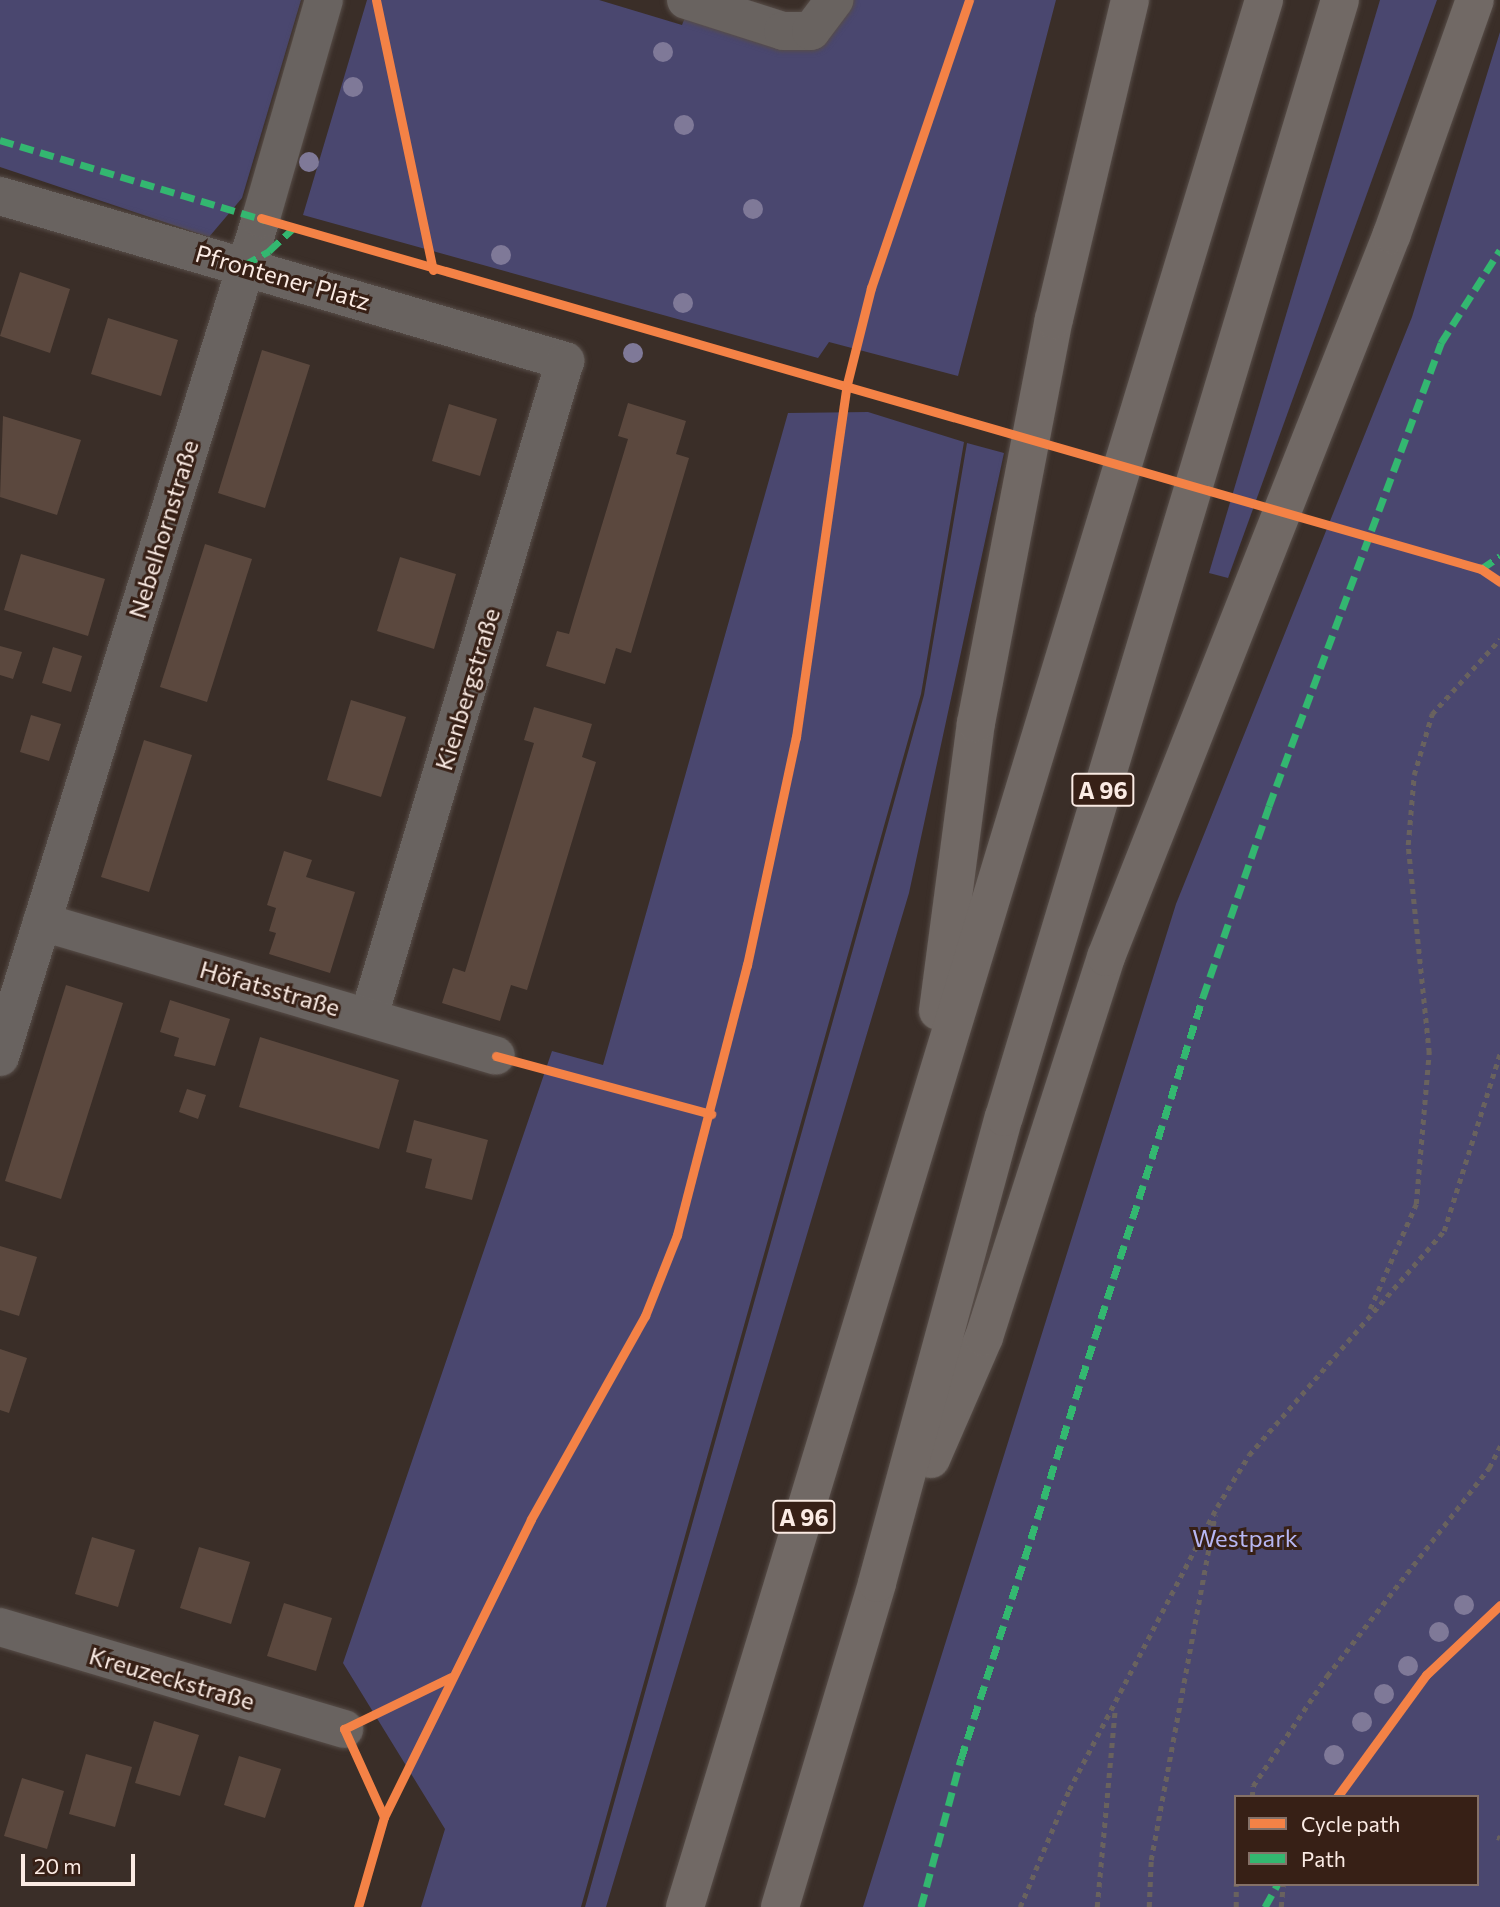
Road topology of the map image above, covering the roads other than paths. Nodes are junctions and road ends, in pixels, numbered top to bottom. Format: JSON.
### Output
{"nodes":[{"id":1,"x":324,"y":0,"type":"edge"},
{"id":2,"x":687,"y":0,"type":"edge"},
{"id":3,"x":834,"y":0,"type":"edge"},
{"id":4,"x":1130,"y":0,"type":"edge"},
{"id":5,"x":1264,"y":0,"type":"edge"},
{"id":6,"x":1340,"y":0,"type":"edge"},
{"id":7,"x":1475,"y":0,"type":"edge"},
{"id":8,"x":0,"y":197,"type":"edge"},
{"id":9,"x":244,"y":265,"type":"junction"},
{"id":10,"x":565,"y":362,"type":"joint"},
{"id":11,"x":42,"y":922,"type":"junction"},
{"id":12,"x":369,"y":1016,"type":"junction"},
{"id":13,"x":496,"y":1056,"type":"dead end"},
{"id":14,"x":0,"y":1057,"type":"edge"},
{"id":15,"x":922,"y":1126,"type":"junction"},
{"id":16,"x":877,"y":1583,"type":"junction"},
{"id":17,"x":0,"y":1627,"type":"edge"},
{"id":18,"x":344,"y":1729,"type":"dead end"},
{"id":19,"x":685,"y":1907,"type":"edge"},
{"id":20,"x":780,"y":1907,"type":"edge"}],
"edges":[{"from":1,"to":9,"type":"street","name":"Nebelhornstraße"},
{"from":2,"to":3,"type":"street"},
{"from":4,"to":15,"type":"highway"},
{"from":5,"to":15,"type":"highway","number":"A 96"},
{"from":6,"to":16,"type":"highway","number":"A 96"},
{"from":7,"to":16,"type":"highway"},
{"from":8,"to":9,"type":"street","name":"Pfrontener Platz"},
{"from":9,"to":10,"type":"street","name":"Pfrontener Platz"},
{"from":9,"to":11,"type":"street","name":"Nebelhornstraße"},
{"from":10,"to":12,"type":"street","name":"Kienbergstraße"},
{"from":11,"to":12,"type":"street","name":"Höfatsstraße"},
{"from":11,"to":14,"type":"street","name":"Nebelhornstraße"},
{"from":12,"to":13,"type":"street","name":"Höfatsstraße"},
{"from":15,"to":19,"type":"highway","number":"A 96"},
{"from":16,"to":20,"type":"highway","number":"A 96"},
{"from":17,"to":18,"type":"street","name":"Kreuzeckstraße"}]}
